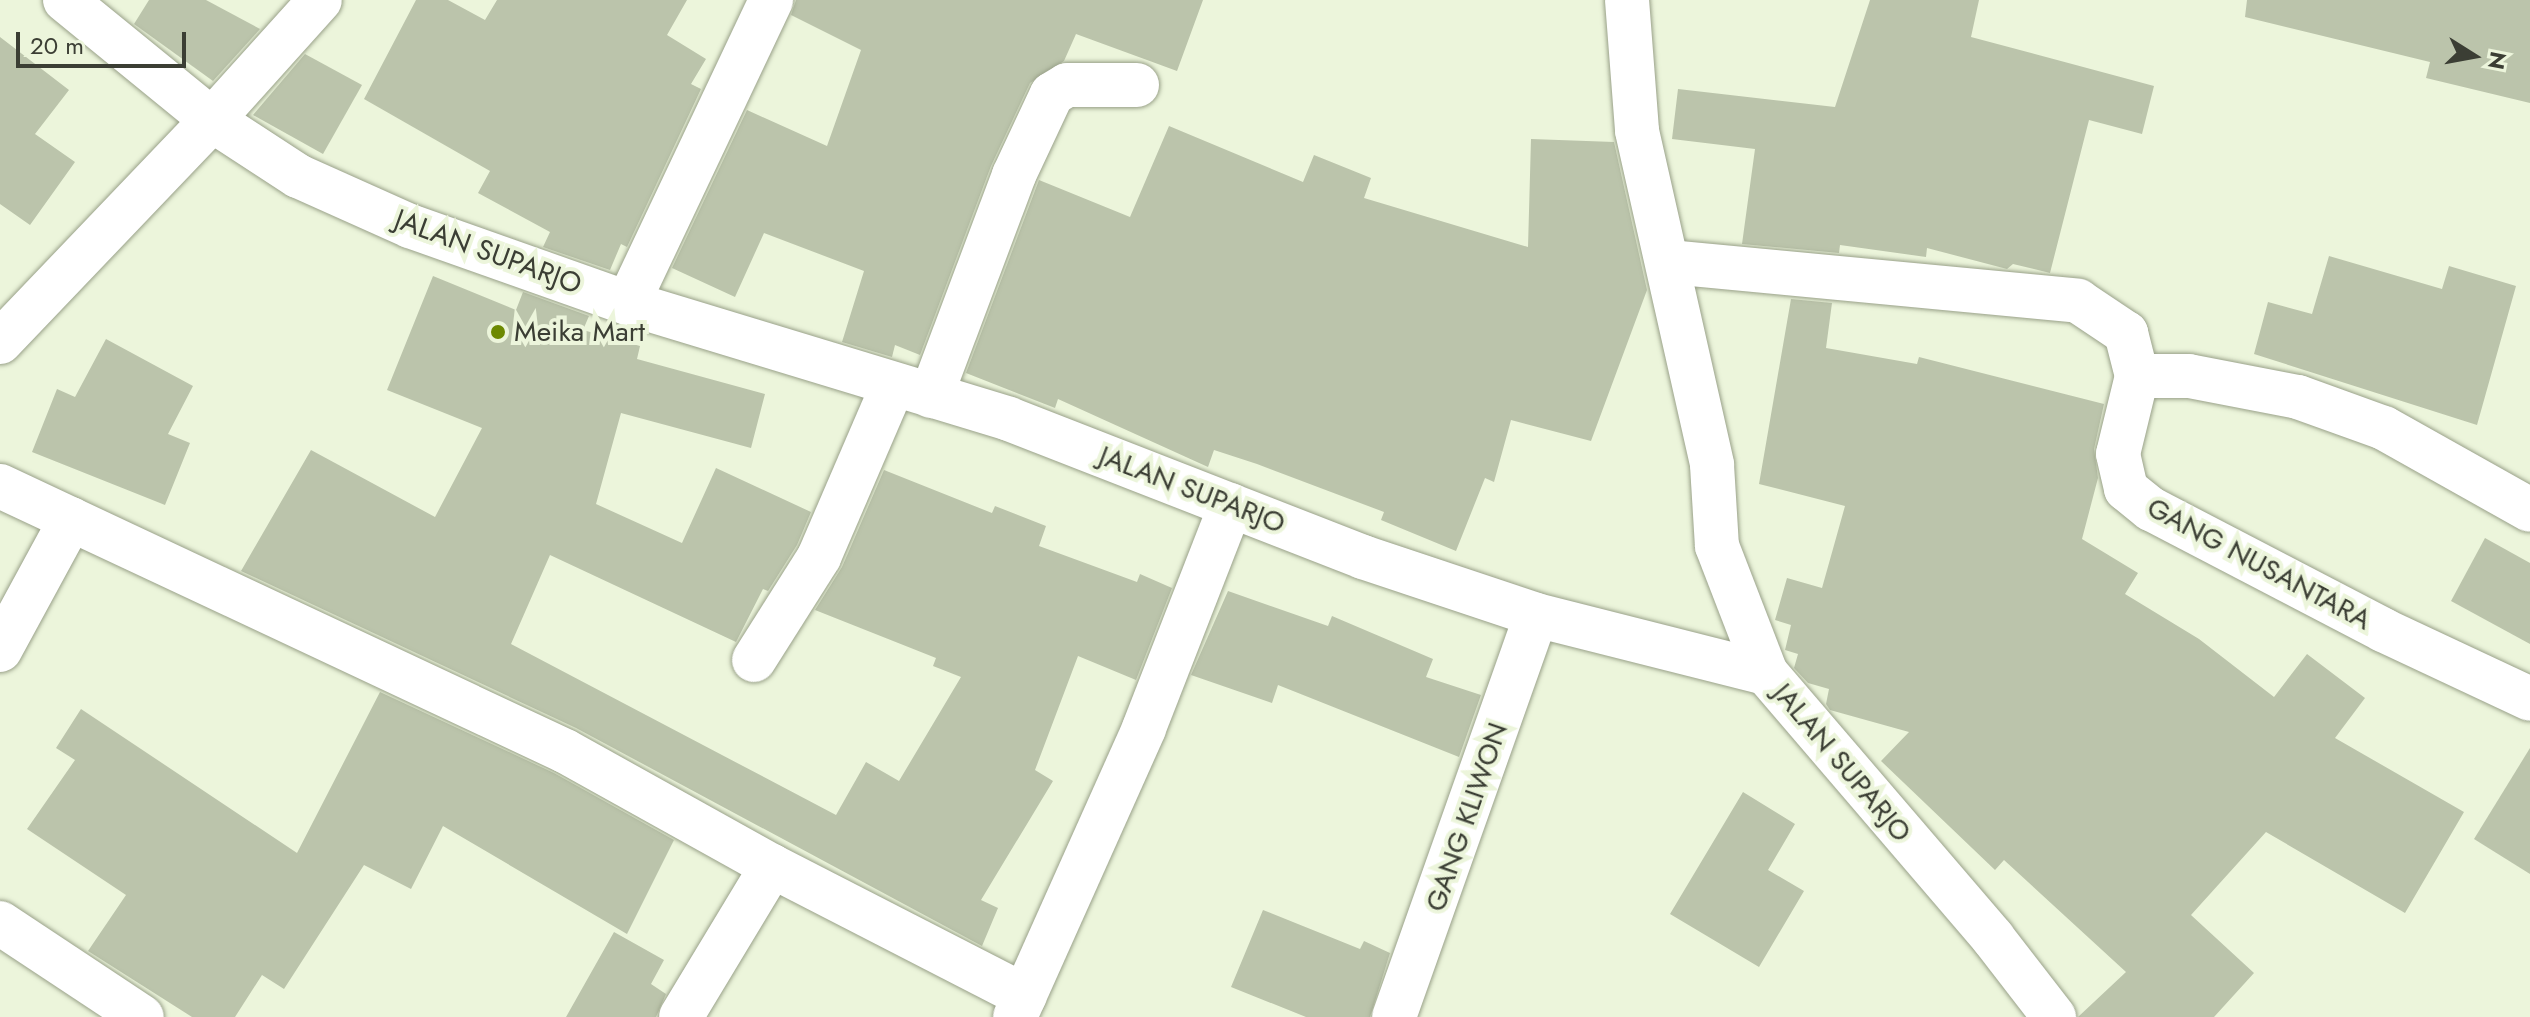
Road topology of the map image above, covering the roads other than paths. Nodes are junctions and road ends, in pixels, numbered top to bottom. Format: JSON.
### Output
{"nodes":[{"id":1,"x":65,"y":0,"type":"edge"},
{"id":2,"x":320,"y":0,"type":"edge"},
{"id":3,"x":771,"y":0,"type":"edge"},
{"id":4,"x":1627,"y":0,"type":"edge"},
{"id":5,"x":1137,"y":85,"type":"dead end"},
{"id":6,"x":212,"y":120,"type":"junction"},
{"id":7,"x":1669,"y":262,"type":"junction"},
{"id":8,"x":628,"y":303,"type":"junction"},
{"id":9,"x":0,"y":342,"type":"edge"},
{"id":10,"x":2137,"y":376,"type":"junction"},
{"id":11,"x":912,"y":390,"type":"junction"},
{"id":12,"x":0,"y":486,"type":"edge"},
{"id":13,"x":1231,"y":505,"type":"junction"},
{"id":14,"x":2530,"y":510,"type":"edge"},
{"id":15,"x":71,"y":519,"type":"junction"},
{"id":16,"x":1536,"y":615,"type":"junction"},
{"id":17,"x":0,"y":650,"type":"edge"},
{"id":18,"x":754,"y":660,"type":"dead end"},
{"id":19,"x":1766,"y":673,"type":"junction"},
{"id":20,"x":2530,"y":699,"type":"edge"},
{"id":21,"x":772,"y":866,"type":"junction"},
{"id":22,"x":0,"y":923,"type":"edge"},
{"id":23,"x":1020,"y":1007,"type":"edge"},
{"id":24,"x":142,"y":1017,"type":"edge"},
{"id":25,"x":681,"y":1017,"type":"edge"},
{"id":26,"x":1394,"y":1017,"type":"edge"},
{"id":27,"x":2054,"y":1017,"type":"edge"}],
"edges":[{"from":1,"to":6,"type":"street","name":"JALAN SUPARJO"},
{"from":2,"to":6,"type":"street"},
{"from":3,"to":8,"type":"street"},
{"from":4,"to":7,"type":"street"},
{"from":5,"to":11,"type":"street"},
{"from":6,"to":8,"type":"street","name":"JALAN SUPARJO"},
{"from":6,"to":9,"type":"street"},
{"from":7,"to":10,"type":"street","name":"GANG NUSANTARA"},
{"from":7,"to":19,"type":"street"},
{"from":8,"to":11,"type":"street","name":"JALAN SUPARJO"},
{"from":10,"to":14,"type":"street"},
{"from":10,"to":20,"type":"street","name":"GANG NUSANTARA"},
{"from":11,"to":13,"type":"street","name":"JALAN SUPARJO"},
{"from":11,"to":18,"type":"street"},
{"from":12,"to":15,"type":"street"},
{"from":13,"to":16,"type":"street","name":"JALAN SUPARJO"},
{"from":13,"to":23,"type":"street"},
{"from":15,"to":17,"type":"street"},
{"from":15,"to":21,"type":"street"},
{"from":16,"to":19,"type":"street","name":"JALAN SUPARJO"},
{"from":16,"to":26,"type":"street","name":"GANG KLIWON"},
{"from":19,"to":27,"type":"street","name":"JALAN SUPARJO"},
{"from":21,"to":23,"type":"street"},
{"from":21,"to":25,"type":"street"},
{"from":22,"to":24,"type":"street"}]}
